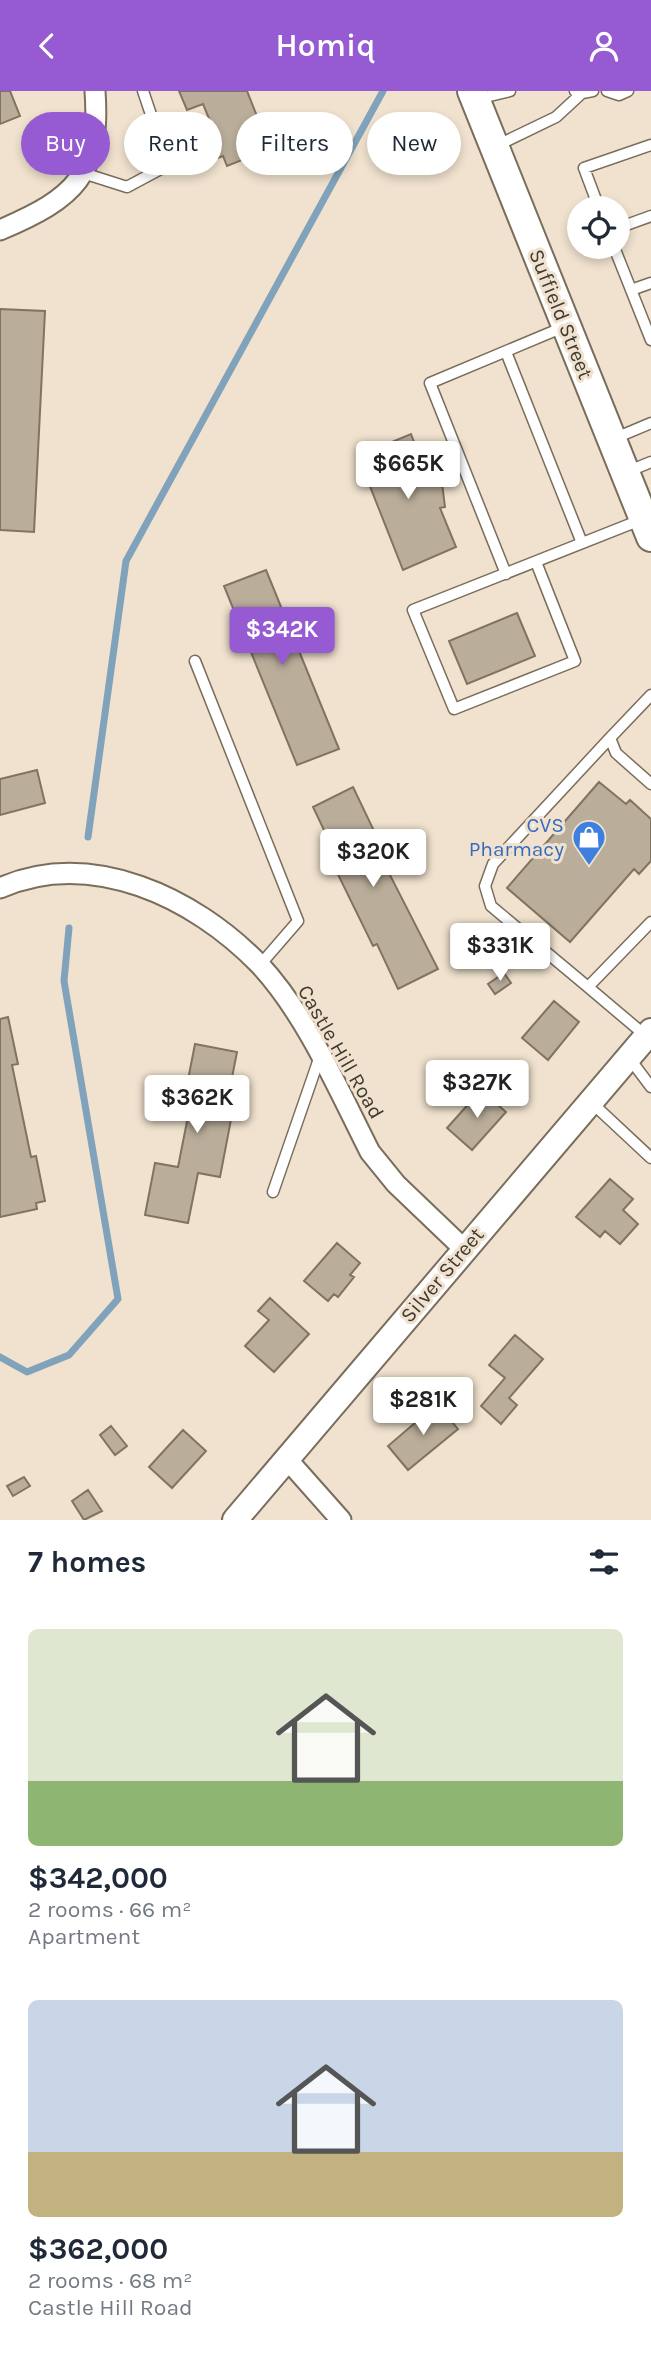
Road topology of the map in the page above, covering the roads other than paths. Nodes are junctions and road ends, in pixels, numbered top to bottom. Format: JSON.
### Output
{"nodes":[{"id":1,"x":95,"y":91,"type":"edge"},
{"id":2,"x":143,"y":91,"type":"edge"},
{"id":3,"x":510,"y":91,"type":"edge"},
{"id":4,"x":607,"y":91,"type":"edge"},
{"id":5,"x":628,"y":91,"type":"edge"},
{"id":6,"x":583,"y":92,"type":"edge"},
{"id":7,"x":473,"y":95,"type":"edge"},
{"id":8,"x":96,"y":112,"type":"edge"},
{"id":9,"x":651,"y":145,"type":"edge"},
{"id":10,"x":494,"y":146,"type":"junction"},
{"id":11,"x":81,"y":175,"type":"edge"},
{"id":12,"x":89,"y":175,"type":"edge"},
{"id":13,"x":594,"y":196,"type":"edge"},
{"id":14,"x":651,"y":216,"type":"edge"},
{"id":15,"x":630,"y":224,"type":"edge"},
{"id":16,"x":0,"y":230,"type":"edge"},
{"id":17,"x":619,"y":259,"type":"edge"},
{"id":18,"x":651,"y":283,"type":"edge"},
{"id":19,"x":631,"y":291,"type":"junction"},
{"id":20,"x":566,"y":326,"type":"junction"},
{"id":21,"x":651,"y":340,"type":"edge"},
{"id":22,"x":506,"y":352,"type":"junction"},
{"id":23,"x":651,"y":423,"type":"edge"},
{"id":24,"x":612,"y":440,"type":"junction"},
{"id":25,"x":651,"y":461,"type":"edge"},
{"id":26,"x":625,"y":472,"type":"junction"},
{"id":27,"x":647,"y":528,"type":"edge"},
{"id":28,"x":582,"y":544,"type":"junction"},
{"id":29,"x":536,"y":562,"type":"junction"},
{"id":30,"x":506,"y":574,"type":"junction"},
{"id":31,"x":195,"y":661,"type":"dead end"},
{"id":32,"x":651,"y":695,"type":"edge"},
{"id":33,"x":610,"y":738,"type":"junction"},
{"id":34,"x":651,"y":784,"type":"edge"},
{"id":35,"x":0,"y":888,"type":"edge"},
{"id":36,"x":651,"y":922,"type":"edge"},
{"id":37,"x":260,"y":965,"type":"junction"},
{"id":38,"x":588,"y":987,"type":"junction"},
{"id":39,"x":649,"y":1034,"type":"edge"},
{"id":40,"x":320,"y":1056,"type":"junction"},
{"id":41,"x":629,"y":1058,"type":"junction"},
{"id":42,"x":651,"y":1087,"type":"edge"},
{"id":43,"x":591,"y":1101,"type":"junction"},
{"id":44,"x":651,"y":1158,"type":"edge"},
{"id":45,"x":273,"y":1192,"type":"dead end"},
{"id":46,"x":464,"y":1249,"type":"junction"},
{"id":47,"x":286,"y":1458,"type":"junction"},
{"id":48,"x":235,"y":1520,"type":"edge"},
{"id":49,"x":341,"y":1520,"type":"edge"}],
"edges":[{"from":1,"to":8,"type":"street"},
{"from":2,"to":12,"type":"lane"},
{"from":3,"to":7,"type":"lane"},
{"from":4,"to":5,"type":"lane"},
{"from":6,"to":10,"type":"lane"},
{"from":7,"to":10,"type":"main road","name":"Suffield Street"},
{"from":9,"to":13,"type":"lane"},
{"from":10,"to":20,"type":"main road","name":"Suffield Street"},
{"from":11,"to":16,"type":"street"},
{"from":14,"to":15,"type":"lane"},
{"from":17,"to":19,"type":"lane"},
{"from":18,"to":19,"type":"lane"},
{"from":19,"to":21,"type":"lane"},
{"from":20,"to":22,"type":"lane"},
{"from":20,"to":24,"type":"main road","name":"Suffield Street"},
{"from":22,"to":28,"type":"lane"},
{"from":22,"to":30,"type":"lane"},
{"from":23,"to":24,"type":"lane"},
{"from":24,"to":26,"type":"main road","name":"Suffield Street"},
{"from":25,"to":26,"type":"lane"},
{"from":26,"to":27,"type":"main road","name":"Suffield Street"},
{"from":27,"to":28,"type":"lane"},
{"from":28,"to":29,"type":"lane"},
{"from":29,"to":30,"type":"lane"},
{"from":29,"to":30,"type":"lane"},
{"from":31,"to":37,"type":"lane"},
{"from":32,"to":33,"type":"lane"},
{"from":33,"to":34,"type":"lane"},
{"from":33,"to":38,"type":"lane"},
{"from":35,"to":37,"type":"street","name":"Castle Hill Road"},
{"from":36,"to":38,"type":"lane"},
{"from":37,"to":40,"type":"street","name":"Castle Hill Road"},
{"from":38,"to":39,"type":"lane"},
{"from":39,"to":41,"type":"street","name":"Silver Street"},
{"from":40,"to":45,"type":"lane"},
{"from":40,"to":46,"type":"street","name":"Castle Hill Road"},
{"from":41,"to":42,"type":"lane"},
{"from":41,"to":43,"type":"street","name":"Silver Street"},
{"from":43,"to":44,"type":"lane"},
{"from":43,"to":46,"type":"street","name":"Silver Street"},
{"from":46,"to":47,"type":"street","name":"Silver Street"},
{"from":47,"to":48,"type":"street","name":"Silver Street"},
{"from":47,"to":49,"type":"street"}]}
